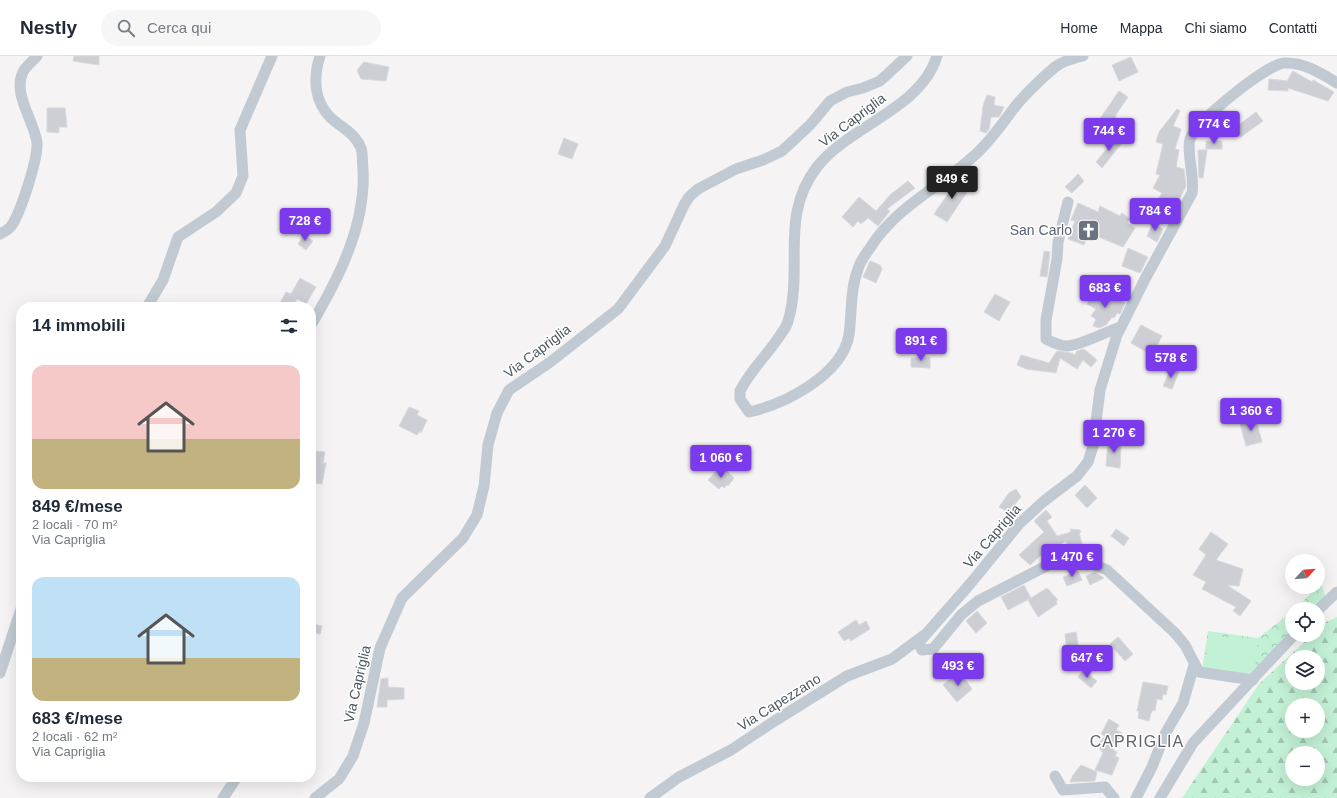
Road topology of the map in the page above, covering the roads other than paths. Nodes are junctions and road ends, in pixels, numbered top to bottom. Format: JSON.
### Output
{"nodes":[{"id":1,"x":37,"y":56,"type":"edge"},
{"id":2,"x":272,"y":56,"type":"edge"},
{"id":3,"x":320,"y":56,"type":"edge"},
{"id":4,"x":907,"y":56,"type":"edge"},
{"id":5,"x":937,"y":56,"type":"edge"},
{"id":6,"x":1083,"y":56,"type":"edge"},
{"id":7,"x":1337,"y":83,"type":"edge"},
{"id":8,"x":1068,"y":202,"type":"dead end"},
{"id":9,"x":0,"y":234,"type":"edge"},
{"id":10,"x":149,"y":302,"type":"edge"},
{"id":11,"x":316,"y":317,"type":"edge"},
{"id":12,"x":1121,"y":326,"type":"junction"},
{"id":13,"x":1337,"y":592,"type":"edge"},
{"id":14,"x":1325,"y":603,"type":"edge"},
{"id":15,"x":16,"y":624,"type":"edge"},
{"id":16,"x":925,"y":634,"type":"junction"},
{"id":17,"x":1288,"y":642,"type":"edge"},
{"id":18,"x":1194,"y":664,"type":"junction"},
{"id":19,"x":0,"y":673,"type":"edge"},
{"id":20,"x":1253,"y":680,"type":"junction"},
{"id":21,"x":1055,"y":776,"type":"dead end"},
{"id":22,"x":234,"y":782,"type":"edge"},
{"id":23,"x":223,"y":798,"type":"edge"},
{"id":24,"x":315,"y":798,"type":"edge"},
{"id":25,"x":650,"y":798,"type":"edge"},
{"id":26,"x":1114,"y":798,"type":"edge"},
{"id":27,"x":1136,"y":798,"type":"edge"},
{"id":28,"x":1160,"y":798,"type":"edge"}],
"edges":[{"from":1,"to":9,"type":"street"},
{"from":2,"to":10,"type":"street"},
{"from":3,"to":11,"type":"street"},
{"from":4,"to":24,"type":"street","name":"Via Capriglia"},
{"from":5,"to":6,"type":"street","name":"Via Capriglia"},
{"from":7,"to":12,"type":"street","name":"Via Capriglia"},
{"from":8,"to":12,"type":"street"},
{"from":12,"to":16,"type":"street","name":"Via Capriglia"},
{"from":13,"to":14,"type":"street"},
{"from":15,"to":19,"type":"street"},
{"from":16,"to":18,"type":"street"},
{"from":16,"to":25,"type":"street","name":"Via Capezzano"},
{"from":17,"to":20,"type":"street"},
{"from":18,"to":20,"type":"street"},
{"from":18,"to":27,"type":"street"},
{"from":20,"to":28,"type":"street"},
{"from":21,"to":26,"type":"street"},
{"from":22,"to":23,"type":"street"}]}
